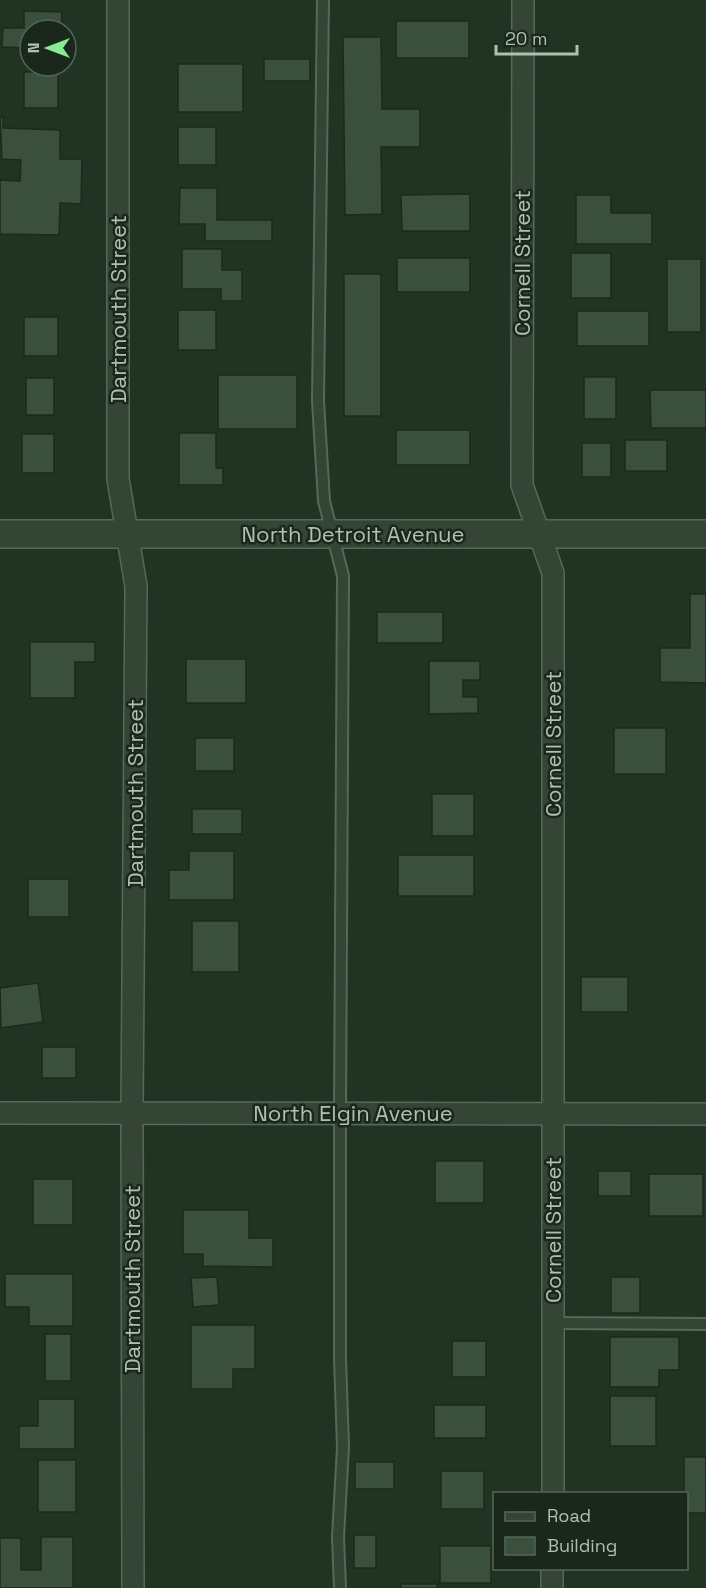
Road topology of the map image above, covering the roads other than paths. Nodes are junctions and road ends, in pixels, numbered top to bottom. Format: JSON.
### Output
{"nodes":[{"id":1,"x":118,"y":0,"type":"edge"},
{"id":2,"x":323,"y":0,"type":"edge"},
{"id":3,"x":523,"y":0,"type":"edge"},
{"id":4,"x":0,"y":534,"type":"edge"},
{"id":5,"x":127,"y":534,"type":"junction"},
{"id":6,"x":332,"y":534,"type":"junction"},
{"id":7,"x":539,"y":534,"type":"junction"},
{"id":8,"x":706,"y":534,"type":"edge"},
{"id":9,"x":0,"y":1113,"type":"edge"},
{"id":10,"x":132,"y":1113,"type":"junction"},
{"id":11,"x":340,"y":1113,"type":"junction"},
{"id":12,"x":553,"y":1114,"type":"junction"},
{"id":13,"x":706,"y":1114,"type":"edge"},
{"id":14,"x":553,"y":1323,"type":"junction"},
{"id":15,"x":706,"y":1324,"type":"edge"},
{"id":16,"x":553,"y":1492,"type":"edge"},
{"id":17,"x":552,"y":1570,"type":"edge"},
{"id":18,"x":133,"y":1588,"type":"edge"},
{"id":19,"x":340,"y":1588,"type":"edge"},
{"id":20,"x":552,"y":1588,"type":"edge"}],
"edges":[{"from":1,"to":5,"type":"street","name":"Dartmouth Street"},
{"from":2,"to":6,"type":"lane"},
{"from":3,"to":7,"type":"street","name":"Cornell Street"},
{"from":4,"to":5,"type":"street","name":"North Detroit Avenue"},
{"from":5,"to":6,"type":"street","name":"North Detroit Avenue"},
{"from":5,"to":10,"type":"street","name":"Dartmouth Street"},
{"from":6,"to":7,"type":"street","name":"North Detroit Avenue"},
{"from":6,"to":11,"type":"lane"},
{"from":7,"to":8,"type":"street","name":"North Detroit Avenue"},
{"from":7,"to":12,"type":"street","name":"Cornell Street"},
{"from":9,"to":10,"type":"street","name":"North Elgin Avenue"},
{"from":10,"to":11,"type":"street","name":"North Elgin Avenue"},
{"from":10,"to":18,"type":"street","name":"Dartmouth Street"},
{"from":11,"to":12,"type":"street","name":"North Elgin Avenue"},
{"from":11,"to":19,"type":"lane"},
{"from":12,"to":13,"type":"street","name":"North Elgin Avenue"},
{"from":12,"to":14,"type":"street","name":"Cornell Street"},
{"from":14,"to":15,"type":"lane"},
{"from":14,"to":16,"type":"street","name":"Cornell Street"},
{"from":17,"to":20,"type":"street"}]}
